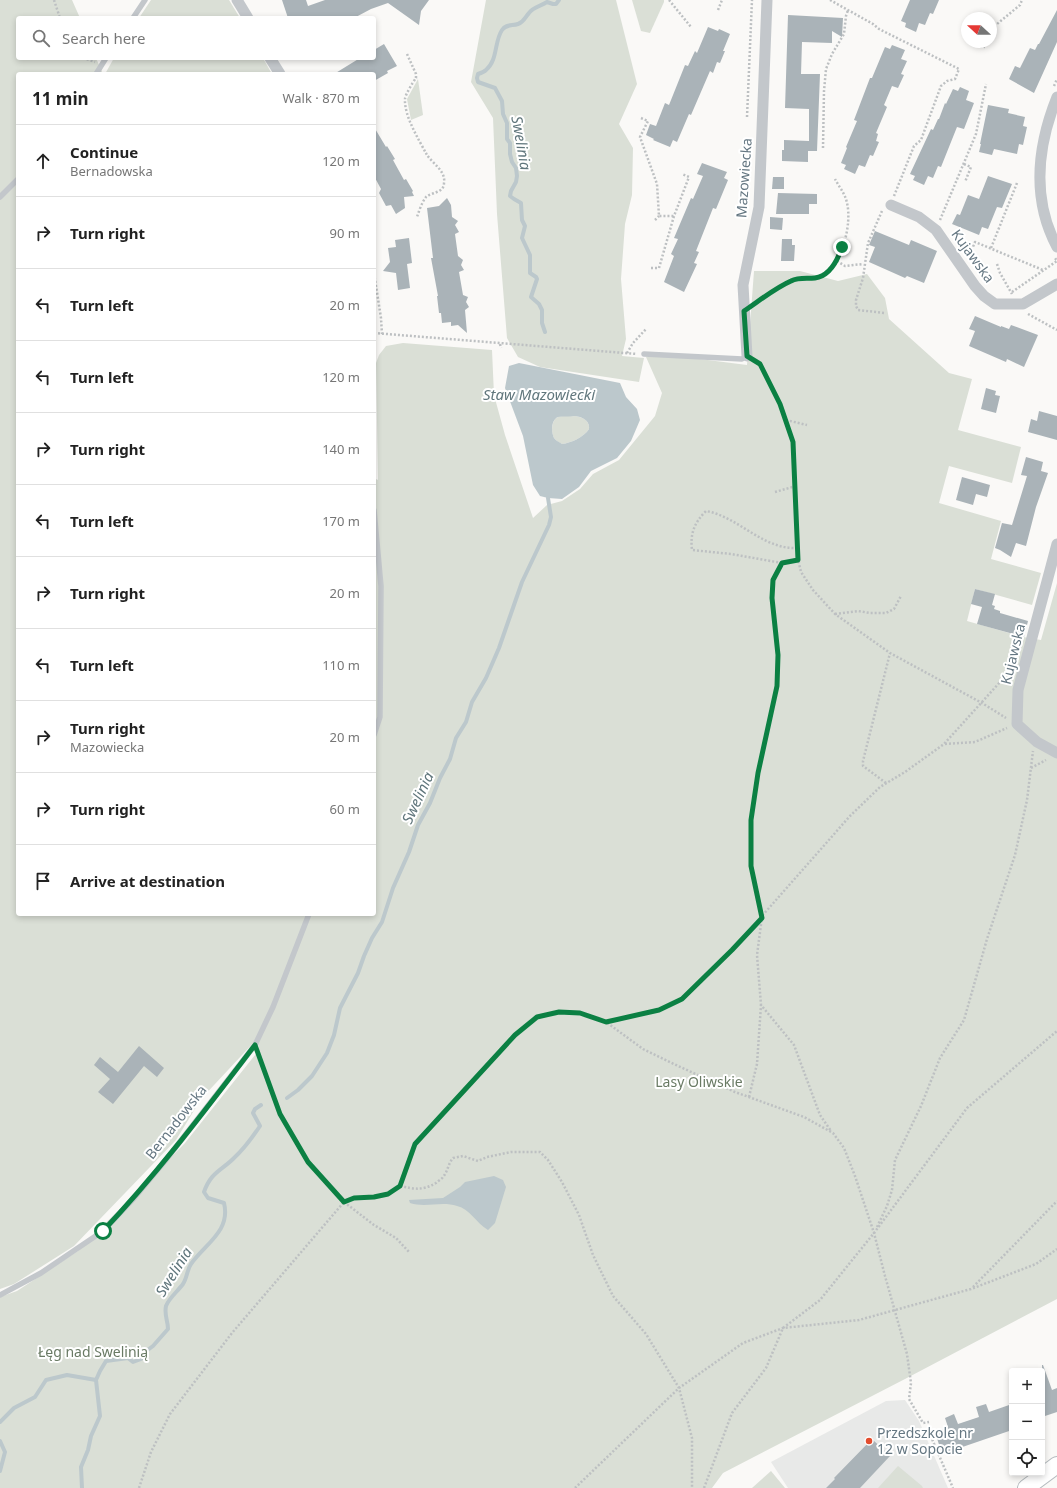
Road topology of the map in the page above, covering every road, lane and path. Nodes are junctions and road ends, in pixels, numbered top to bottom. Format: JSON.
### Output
{"nodes":[{"id":1,"x":54,"y":0,"type":"edge"},
{"id":2,"x":145,"y":0,"type":"edge"},
{"id":3,"x":237,"y":0,"type":"edge"},
{"id":4,"x":669,"y":0,"type":"edge"},
{"id":5,"x":722,"y":0,"type":"edge"},
{"id":6,"x":752,"y":0,"type":"edge"},
{"id":7,"x":767,"y":0,"type":"edge"},
{"id":8,"x":830,"y":0,"type":"edge"},
{"id":9,"x":1022,"y":0,"type":"edge"},
{"id":10,"x":718,"y":10,"type":"dead end"},
{"id":11,"x":848,"y":10,"type":"junction"},
{"id":12,"x":59,"y":16,"type":"edge"},
{"id":13,"x":134,"y":16,"type":"edge"},
{"id":14,"x":247,"y":16,"type":"edge"},
{"id":15,"x":997,"y":24,"type":"edge"},
{"id":16,"x":691,"y":27,"type":"dead end"},
{"id":17,"x":407,"y":54,"type":"dead end"},
{"id":18,"x":105,"y":60,"type":"edge"},
{"id":19,"x":271,"y":60,"type":"edge"},
{"id":20,"x":97,"y":72,"type":"edge"},
{"id":21,"x":279,"y":72,"type":"edge"},
{"id":22,"x":986,"y":84,"type":"dead end"},
{"id":23,"x":1057,"y":97,"type":"edge"},
{"id":24,"x":747,"y":117,"type":"dead end"},
{"id":25,"x":641,"y":118,"type":"dead end"},
{"id":26,"x":823,"y":148,"type":"dead end"},
{"id":27,"x":964,"y":164,"type":"junction"},
{"id":28,"x":682,"y":174,"type":"dead end"},
{"id":29,"x":834,"y":179,"type":"dead end"},
{"id":30,"x":16,"y":181,"type":"edge"},
{"id":31,"x":965,"y":182,"type":"dead end"},
{"id":32,"x":1017,"y":183,"type":"dead end"},
{"id":33,"x":896,"y":193,"type":"dead end"},
{"id":34,"x":0,"y":197,"type":"edge"},
{"id":35,"x":891,"y":205,"type":"dead end"},
{"id":36,"x":881,"y":214,"type":"dead end"},
{"id":37,"x":417,"y":216,"type":"dead end"},
{"id":38,"x":659,"y":216,"type":"junction"},
{"id":39,"x":674,"y":216,"type":"junction"},
{"id":40,"x":655,"y":220,"type":"dead end"},
{"id":41,"x":936,"y":230,"type":"junction"},
{"id":42,"x":1053,"y":230,"type":"edge"},
{"id":43,"x":1057,"y":247,"type":"edge"},
{"id":44,"x":991,"y":248,"type":"junction"},
{"id":45,"x":970,"y":254,"type":"dead end"},
{"id":46,"x":838,"y":261,"type":"junction"},
{"id":47,"x":1056,"y":262,"type":"edge"},
{"id":48,"x":864,"y":264,"type":"junction"},
{"id":49,"x":997,"y":264,"type":"dead end"},
{"id":50,"x":651,"y":268,"type":"dead end"},
{"id":51,"x":1043,"y":270,"type":"junction"},
{"id":52,"x":1057,"y":284,"type":"edge"},
{"id":53,"x":376,"y":286,"type":"edge"},
{"id":54,"x":1016,"y":304,"type":"junction"},
{"id":55,"x":744,"y":311,"type":"junction"},
{"id":56,"x":885,"y":313,"type":"dead end"},
{"id":57,"x":646,"y":329,"type":"dead end"},
{"id":58,"x":1057,"y":330,"type":"edge"},
{"id":59,"x":376,"y":333,"type":"edge"},
{"id":60,"x":382,"y":334,"type":"junction"},
{"id":61,"x":500,"y":344,"type":"junction"},
{"id":62,"x":501,"y":348,"type":"dead end"},
{"id":63,"x":644,"y":354,"type":"dead end"},
{"id":64,"x":747,"y":356,"type":"junction"},
{"id":65,"x":785,"y":420,"type":"junction"},
{"id":66,"x":807,"y":425,"type":"dead end"},
{"id":67,"x":796,"y":486,"type":"junction"},
{"id":68,"x":775,"y":492,"type":"dead end"},
{"id":69,"x":376,"y":532,"type":"edge"},
{"id":70,"x":1057,"y":544,"type":"edge"},
{"id":71,"x":798,"y":548,"type":"junction"},
{"id":72,"x":798,"y":560,"type":"junction"},
{"id":73,"x":782,"y":563,"type":"junction"},
{"id":74,"x":901,"y":596,"type":"dead end"},
{"id":75,"x":835,"y":614,"type":"junction"},
{"id":76,"x":890,"y":653,"type":"junction"},
{"id":77,"x":1012,"y":669,"type":"dead end"},
{"id":78,"x":982,"y":703,"type":"junction"},
{"id":79,"x":1016,"y":724,"type":"junction"},
{"id":80,"x":376,"y":729,"type":"edge"},
{"id":81,"x":1037,"y":742,"type":"junction"},
{"id":82,"x":944,"y":744,"type":"junction"},
{"id":83,"x":1054,"y":755,"type":"edge"},
{"id":84,"x":1031,"y":768,"type":"junction"},
{"id":85,"x":886,"y":783,"type":"junction"},
{"id":86,"x":308,"y":916,"type":"edge"},
{"id":87,"x":762,"y":918,"type":"junction"},
{"id":88,"x":761,"y":1005,"type":"junction"},
{"id":89,"x":606,"y":1022,"type":"junction"},
{"id":90,"x":1057,"y":1031,"type":"edge"},
{"id":91,"x":255,"y":1045,"type":"junction"},
{"id":92,"x":749,"y":1097,"type":"junction"},
{"id":93,"x":833,"y":1133,"type":"junction"},
{"id":94,"x":400,"y":1186,"type":"junction"},
{"id":95,"x":1057,"y":1201,"type":"edge"},
{"id":96,"x":344,"y":1202,"type":"junction"},
{"id":97,"x":874,"y":1233,"type":"junction"},
{"id":98,"x":1057,"y":1249,"type":"edge"},
{"id":99,"x":409,"y":1252,"type":"dead end"},
{"id":100,"x":971,"y":1289,"type":"junction"},
{"id":101,"x":0,"y":1295,"type":"edge"},
{"id":102,"x":894,"y":1309,"type":"junction"},
{"id":103,"x":783,"y":1328,"type":"junction"},
{"id":104,"x":679,"y":1388,"type":"junction"},
{"id":105,"x":929,"y":1422,"type":"dead end"},
{"id":106,"x":929,"y":1432,"type":"dead end"},
{"id":107,"x":1057,"y":1465,"type":"edge"},
{"id":108,"x":139,"y":1488,"type":"edge"},
{"id":109,"x":575,"y":1488,"type":"edge"},
{"id":110,"x":692,"y":1488,"type":"edge"},
{"id":111,"x":704,"y":1488,"type":"edge"},
{"id":112,"x":953,"y":1488,"type":"edge"},
{"id":113,"x":1026,"y":1488,"type":"edge"}],
"edges":[{"from":1,"to":12,"type":"path"},
{"from":2,"to":13,"type":"lane"},
{"from":3,"to":14,"type":"street"},
{"from":4,"to":16,"type":"path"},
{"from":5,"to":10,"type":"path"},
{"from":6,"to":24,"type":"path"},
{"from":7,"to":55,"type":"street","name":"Mazowiecka"},
{"from":8,"to":11,"type":"path"},
{"from":9,"to":15,"type":"path"},
{"from":11,"to":26,"type":"path"},
{"from":11,"to":33,"type":"path"},
{"from":17,"to":37,"type":"path"},
{"from":18,"to":20,"type":"lane"},
{"from":19,"to":21,"type":"street"},
{"from":22,"to":27,"type":"path"},
{"from":23,"to":42,"type":"street"},
{"from":25,"to":38,"type":"path"},
{"from":27,"to":31,"type":"path"},
{"from":27,"to":41,"type":"path"},
{"from":28,"to":39,"type":"path"},
{"from":29,"to":46,"type":"path"},
{"from":30,"to":34,"type":"lane"},
{"from":32,"to":44,"type":"path"},
{"from":35,"to":41,"type":"street","name":"Kujawska"},
{"from":36,"to":48,"type":"path"},
{"from":38,"to":39,"type":"path"},
{"from":38,"to":40,"type":"path"},
{"from":39,"to":50,"type":"path"},
{"from":41,"to":54,"type":"street","name":"Kujawska"},
{"from":42,"to":43,"type":"street"},
{"from":44,"to":45,"type":"path"},
{"from":44,"to":51,"type":"path"},
{"from":46,"to":48,"type":"path"},
{"from":46,"to":55,"type":"path"},
{"from":47,"to":51,"type":"path"},
{"from":48,"to":56,"type":"path"},
{"from":49,"to":51,"type":"path"},
{"from":52,"to":54,"type":"street","name":"Kujawska"},
{"from":53,"to":60,"type":"path"},
{"from":54,"to":58,"type":"path"},
{"from":55,"to":64,"type":"street","name":"Mazowiecka"},
{"from":57,"to":61,"type":"path"},
{"from":59,"to":60,"type":"path"},
{"from":60,"to":61,"type":"path"},
{"from":61,"to":62,"type":"path"},
{"from":63,"to":64,"type":"lane"},
{"from":64,"to":65,"type":"path"},
{"from":65,"to":66,"type":"path"},
{"from":65,"to":67,"type":"path"},
{"from":67,"to":68,"type":"path"},
{"from":67,"to":71,"type":"path"},
{"from":69,"to":80,"type":"lane"},
{"from":70,"to":79,"type":"street","name":"Kujawska"},
{"from":71,"to":72,"type":"path"},
{"from":71,"to":73,"type":"path"},
{"from":72,"to":73,"type":"path"},
{"from":72,"to":75,"type":"path"},
{"from":73,"to":87,"type":"path"},
{"from":74,"to":75,"type":"path"},
{"from":75,"to":76,"type":"path"},
{"from":76,"to":78,"type":"path"},
{"from":76,"to":85,"type":"path"},
{"from":77,"to":78,"type":"path"},
{"from":78,"to":79,"type":"path"},
{"from":78,"to":82,"type":"path"},
{"from":79,"to":81,"type":"street"},
{"from":79,"to":82,"type":"path"},
{"from":81,"to":83,"type":"street"},
{"from":81,"to":84,"type":"path"},
{"from":82,"to":85,"type":"path"},
{"from":83,"to":84,"type":"path"},
{"from":84,"to":97,"type":"path"},
{"from":85,"to":87,"type":"path"},
{"from":86,"to":91,"type":"lane","name":"Bernadowska"},
{"from":87,"to":88,"type":"path"},
{"from":87,"to":89,"type":"path"},
{"from":88,"to":92,"type":"path"},
{"from":88,"to":93,"type":"path"},
{"from":89,"to":92,"type":"path"},
{"from":89,"to":94,"type":"path"},
{"from":90,"to":97,"type":"path"},
{"from":91,"to":96,"type":"path"},
{"from":91,"to":101,"type":"lane","name":"Bernadowska"},
{"from":92,"to":93,"type":"path"},
{"from":93,"to":97,"type":"path"},
{"from":94,"to":96,"type":"path"},
{"from":94,"to":104,"type":"path"},
{"from":95,"to":100,"type":"path"},
{"from":96,"to":99,"type":"path"},
{"from":96,"to":108,"type":"path"},
{"from":97,"to":102,"type":"path"},
{"from":97,"to":103,"type":"path"},
{"from":98,"to":100,"type":"path"},
{"from":100,"to":102,"type":"path"},
{"from":102,"to":103,"type":"path"},
{"from":102,"to":105,"type":"path"},
{"from":103,"to":104,"type":"path"},
{"from":103,"to":111,"type":"path"},
{"from":104,"to":109,"type":"path"},
{"from":104,"to":110,"type":"path"},
{"from":106,"to":112,"type":"path"},
{"from":107,"to":113,"type":"street"}]}
